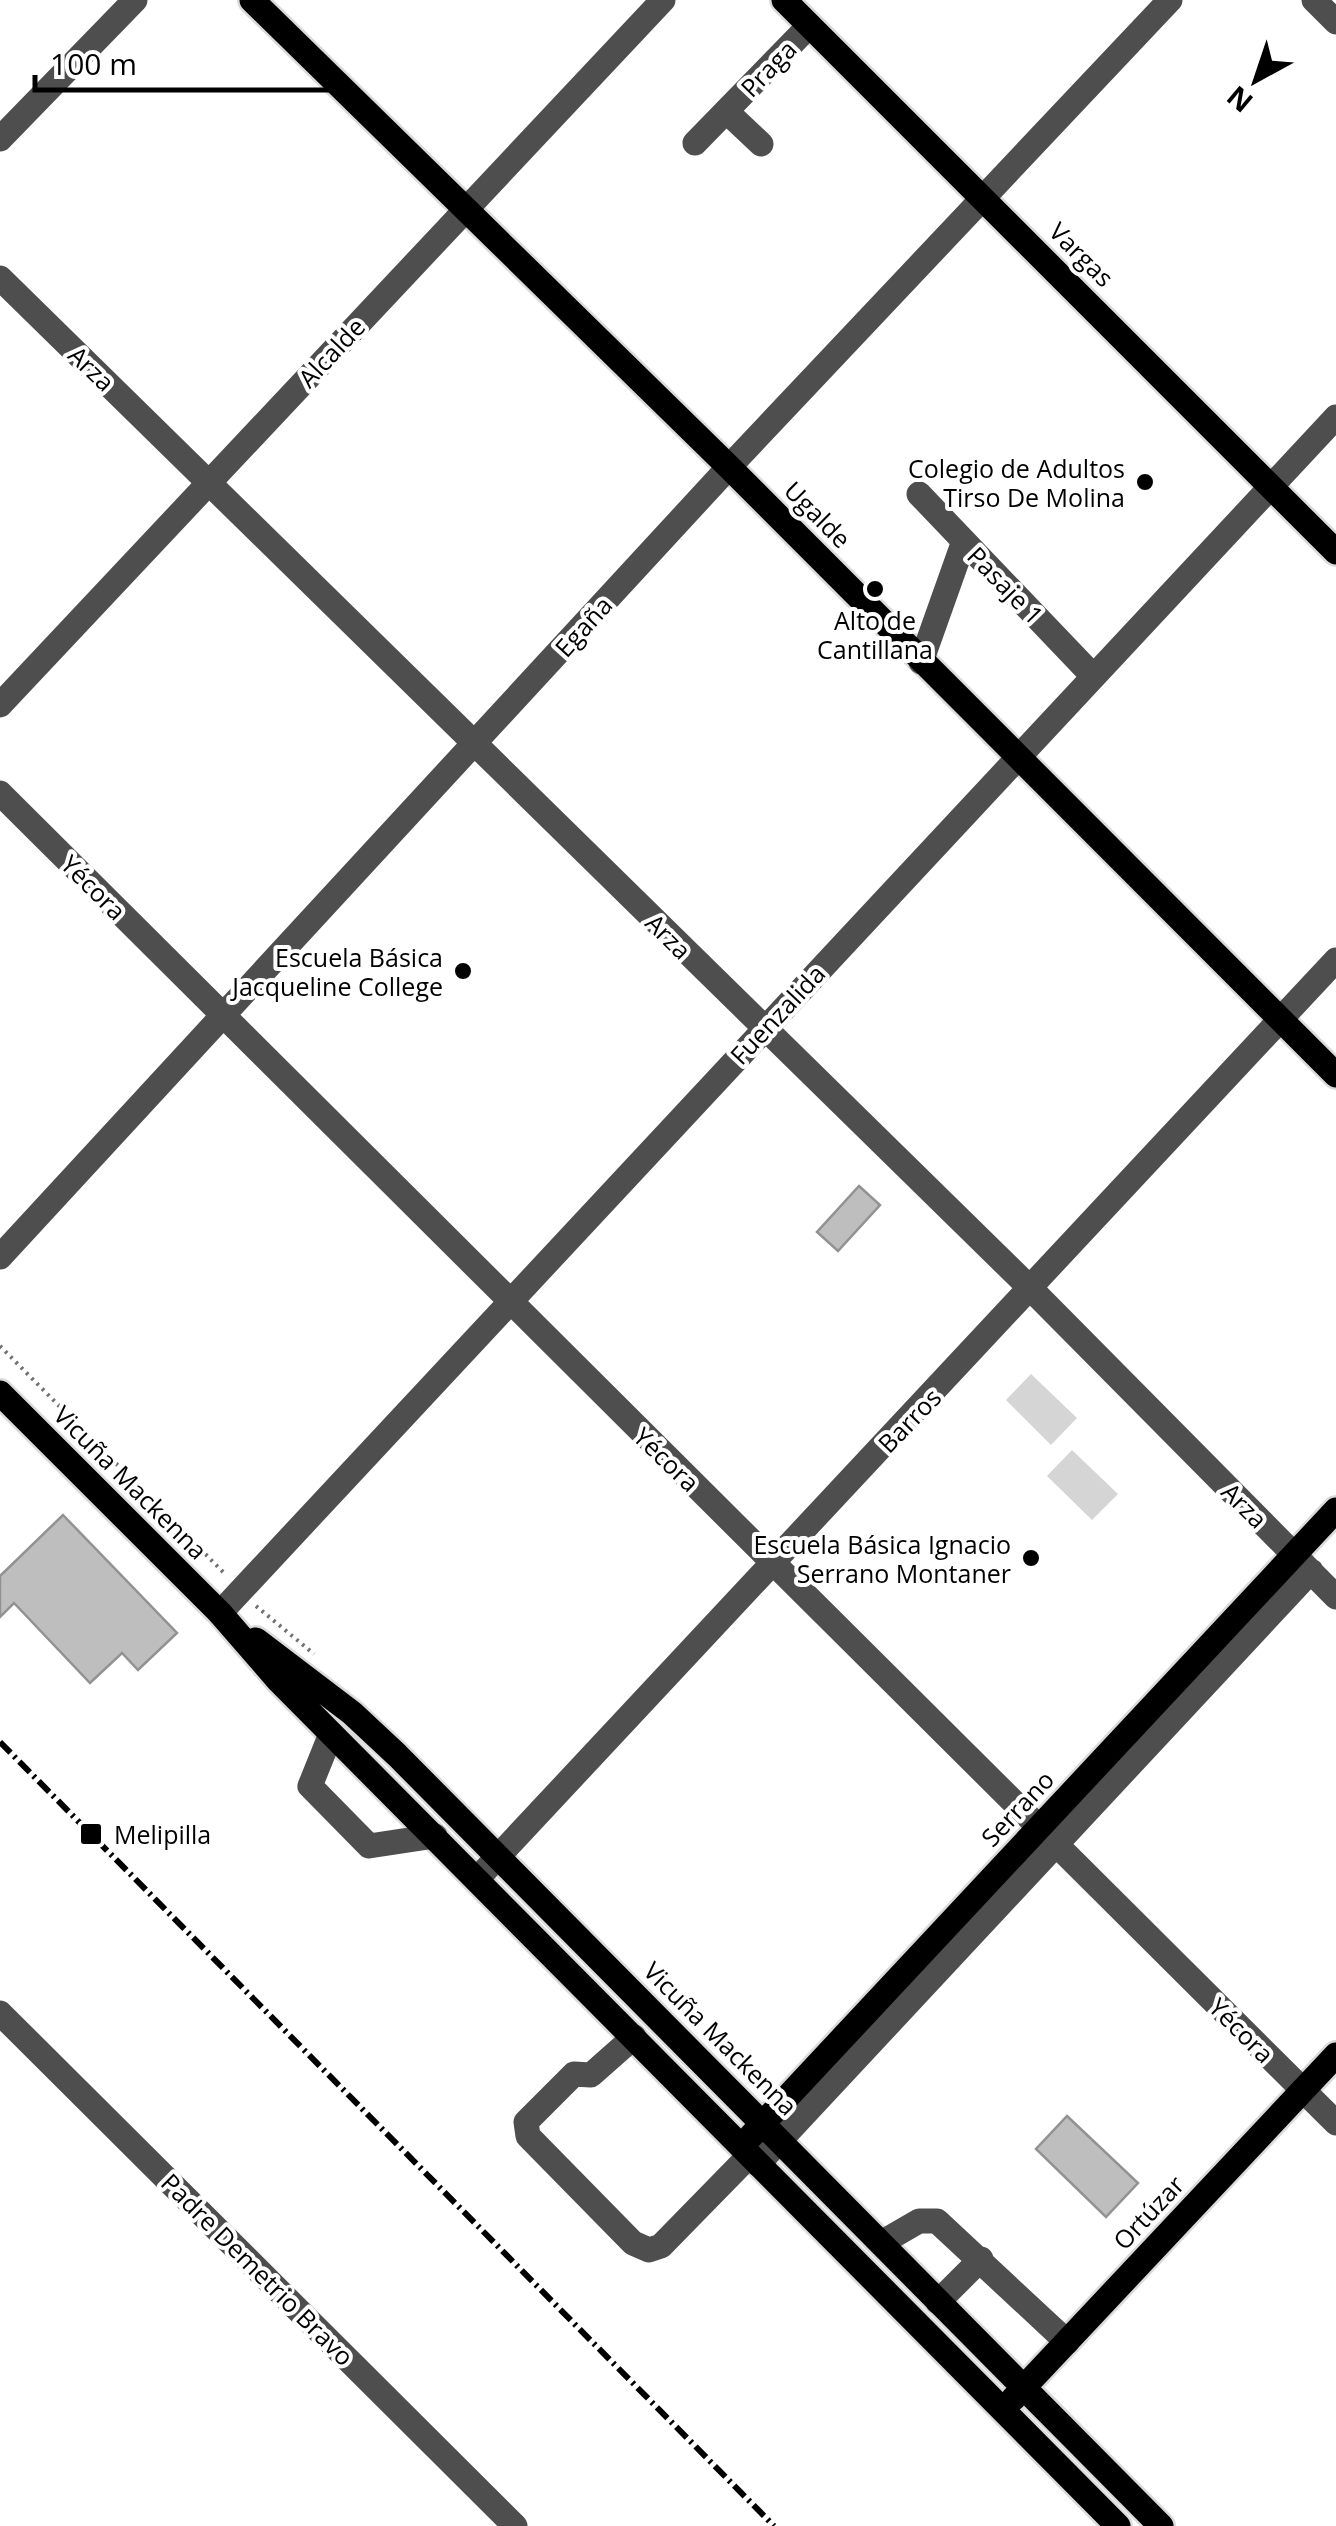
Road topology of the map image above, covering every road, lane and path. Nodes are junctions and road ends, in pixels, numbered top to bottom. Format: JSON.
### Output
{"nodes":[{"id":1,"x":135,"y":0,"type":"edge"},
{"id":2,"x":252,"y":0,"type":"edge"},
{"id":3,"x":663,"y":0,"type":"edge"},
{"id":4,"x":784,"y":0,"type":"edge"},
{"id":5,"x":1170,"y":0,"type":"edge"},
{"id":6,"x":1314,"y":0,"type":"edge"},
{"id":7,"x":1336,"y":22,"type":"edge"},
{"id":8,"x":810,"y":26,"type":"junction"},
{"id":9,"x":726,"y":111,"type":"junction"},
{"id":10,"x":0,"y":139,"type":"edge"},
{"id":11,"x":695,"y":143,"type":"dead end"},
{"id":12,"x":761,"y":144,"type":"dead end"},
{"id":13,"x":983,"y":198,"type":"junction"},
{"id":14,"x":467,"y":208,"type":"junction"},
{"id":15,"x":0,"y":278,"type":"edge"},
{"id":16,"x":1336,"y":417,"type":"edge"},
{"id":17,"x":728,"y":467,"type":"junction"},
{"id":18,"x":209,"y":482,"type":"junction"},
{"id":19,"x":1272,"y":486,"type":"junction"},
{"id":20,"x":919,"y":494,"type":"dead end"},
{"id":21,"x":964,"y":541,"type":"junction"},
{"id":22,"x":1336,"y":552,"type":"edge"},
{"id":23,"x":922,"y":662,"type":"junction"},
{"id":24,"x":1093,"y":676,"type":"junction"},
{"id":25,"x":0,"y":705,"type":"edge"},
{"id":26,"x":475,"y":744,"type":"junction"},
{"id":27,"x":1016,"y":758,"type":"junction"},
{"id":28,"x":0,"y":793,"type":"edge"},
{"id":29,"x":1336,"y":960,"type":"edge"},
{"id":30,"x":223,"y":1016,"type":"junction"},
{"id":31,"x":1280,"y":1020,"type":"junction"},
{"id":32,"x":763,"y":1030,"type":"junction"},
{"id":33,"x":1336,"y":1075,"type":"edge"},
{"id":34,"x":0,"y":1257,"type":"edge"},
{"id":35,"x":1032,"y":1290,"type":"junction"},
{"id":36,"x":507,"y":1302,"type":"junction"},
{"id":37,"x":0,"y":1393,"type":"edge"},
{"id":38,"x":1336,"y":1510,"type":"edge"},
{"id":39,"x":773,"y":1563,"type":"junction"},
{"id":40,"x":1302,"y":1563,"type":"junction"},
{"id":41,"x":1336,"y":1597,"type":"edge"},
{"id":42,"x":220,"y":1613,"type":"junction"},
{"id":43,"x":331,"y":1734,"type":"junction"},
{"id":44,"x":435,"y":1836,"type":"junction"},
{"id":45,"x":1047,"y":1836,"type":"junction"},
{"id":46,"x":498,"y":1856,"type":"junction"},
{"id":47,"x":478,"y":1878,"type":"junction"},
{"id":48,"x":0,"y":2012,"type":"edge"},
{"id":49,"x":634,"y":2037,"type":"junction"},
{"id":50,"x":1336,"y":2056,"type":"edge"},
{"id":51,"x":1303,"y":2091,"type":"junction"},
{"id":52,"x":1336,"y":2124,"type":"edge"},
{"id":53,"x":771,"y":2132,"type":"junction"},
{"id":54,"x":750,"y":2155,"type":"junction"},
{"id":55,"x":881,"y":2243,"type":"junction"},
{"id":56,"x":981,"y":2259,"type":"junction"},
{"id":57,"x":938,"y":2302,"type":"junction"},
{"id":58,"x":1068,"y":2342,"type":"junction"},
{"id":59,"x":1024,"y":2388,"type":"junction"},
{"id":60,"x":1003,"y":2410,"type":"junction"},
{"id":61,"x":515,"y":2526,"type":"edge"},
{"id":62,"x":1118,"y":2526,"type":"edge"},
{"id":63,"x":1160,"y":2526,"type":"edge"}],
"edges":[{"from":1,"to":10,"type":"street"},
{"from":2,"to":14,"type":"main road","name":"Ugalde"},
{"from":3,"to":14,"type":"street","name":"Alcalde"},
{"from":4,"to":8,"type":"main road","name":"Vargas"},
{"from":5,"to":13,"type":"street","name":"Egaña"},
{"from":6,"to":7,"type":"street"},
{"from":8,"to":9,"type":"street","name":"Praga"},
{"from":8,"to":13,"type":"main road","name":"Vargas"},
{"from":9,"to":11,"type":"street","name":"Praga"},
{"from":9,"to":12,"type":"street","name":"Praga"},
{"from":13,"to":17,"type":"street","name":"Egaña"},
{"from":13,"to":19,"type":"main road","name":"Vargas"},
{"from":14,"to":17,"type":"main road","name":"Ugalde"},
{"from":14,"to":18,"type":"street","name":"Alcalde"},
{"from":15,"to":18,"type":"street","name":"Arza"},
{"from":16,"to":19,"type":"street","name":"Fuenzalida"},
{"from":17,"to":23,"type":"main road","name":"Ugalde"},
{"from":17,"to":26,"type":"street","name":"Egaña"},
{"from":18,"to":25,"type":"street","name":"Alcalde"},
{"from":18,"to":26,"type":"street","name":"Arza"},
{"from":19,"to":22,"type":"main road","name":"Vargas"},
{"from":19,"to":24,"type":"street","name":"Fuenzalida"},
{"from":20,"to":21,"type":"street","name":"Pasaje 1"},
{"from":21,"to":23,"type":"street"},
{"from":21,"to":24,"type":"street","name":"Pasaje 1"},
{"from":23,"to":27,"type":"main road","name":"Ugalde"},
{"from":24,"to":27,"type":"street","name":"Fuenzalida"},
{"from":26,"to":30,"type":"street","name":"Egaña"},
{"from":26,"to":32,"type":"street","name":"Arza"},
{"from":27,"to":31,"type":"main road","name":"Ugalde"},
{"from":27,"to":32,"type":"street","name":"Fuenzalida"},
{"from":28,"to":30,"type":"street","name":"Yécora"},
{"from":29,"to":31,"type":"street","name":"Barros"},
{"from":30,"to":34,"type":"street","name":"Egaña"},
{"from":30,"to":36,"type":"street","name":"Yécora"},
{"from":31,"to":33,"type":"main road","name":"Ugalde"},
{"from":31,"to":35,"type":"street","name":"Barros"},
{"from":32,"to":35,"type":"street","name":"Arza"},
{"from":32,"to":36,"type":"street","name":"Fuenzalida"},
{"from":35,"to":39,"type":"street","name":"Barros"},
{"from":35,"to":40,"type":"street","name":"Arza"},
{"from":36,"to":39,"type":"street","name":"Yécora"},
{"from":36,"to":42,"type":"street","name":"Fuenzalida"},
{"from":37,"to":42,"type":"main road","name":"Vicuña Mackenna"},
{"from":38,"to":40,"type":"main road","name":"Serrano"},
{"from":39,"to":45,"type":"street","name":"Yécora"},
{"from":39,"to":46,"type":"street","name":"Barros"},
{"from":40,"to":41,"type":"street","name":"Arza"},
{"from":40,"to":45,"type":"main road","name":"Serrano"},
{"from":42,"to":43,"type":"main road","name":"Vicuña Mackenna"},
{"from":42,"to":46,"type":"main road","name":"Vicuña Mackenna"},
{"from":43,"to":44,"type":"main road","name":"Vicuña Mackenna"},
{"from":43,"to":44,"type":"street"},
{"from":44,"to":47,"type":"main road","name":"Vicuña Mackenna"},
{"from":45,"to":51,"type":"street","name":"Yécora"},
{"from":45,"to":53,"type":"main road","name":"Serrano"},
{"from":46,"to":47,"type":"street","name":"Barros"},
{"from":46,"to":53,"type":"main road","name":"Vicuña Mackenna"},
{"from":47,"to":49,"type":"main road","name":"Vicuña Mackenna"},
{"from":48,"to":61,"type":"street","name":"Padre Demetrio Bravo"},
{"from":49,"to":54,"type":"main road","name":"Vicuña Mackenna"},
{"from":49,"to":54,"type":"street"},
{"from":50,"to":51,"type":"main road","name":"Ortúzar"},
{"from":51,"to":52,"type":"street","name":"Yécora"},
{"from":51,"to":58,"type":"main road","name":"Ortúzar"},
{"from":53,"to":54,"type":"main road","name":"Serrano"},
{"from":53,"to":55,"type":"main road","name":"Vicuña Mackenna"},
{"from":54,"to":60,"type":"main road","name":"Vicuña Mackenna"},
{"from":55,"to":56,"type":"street"},
{"from":55,"to":57,"type":"main road","name":"Vicuña Mackenna"},
{"from":56,"to":57,"type":"street"},
{"from":56,"to":58,"type":"street"},
{"from":57,"to":59,"type":"main road","name":"Vicuña Mackenna"},
{"from":58,"to":59,"type":"main road","name":"Ortúzar"},
{"from":59,"to":60,"type":"main road","name":"Ortúzar"},
{"from":59,"to":63,"type":"main road","name":"Vicuña Mackenna"},
{"from":60,"to":62,"type":"main road","name":"Vicuña Mackenna"}]}
